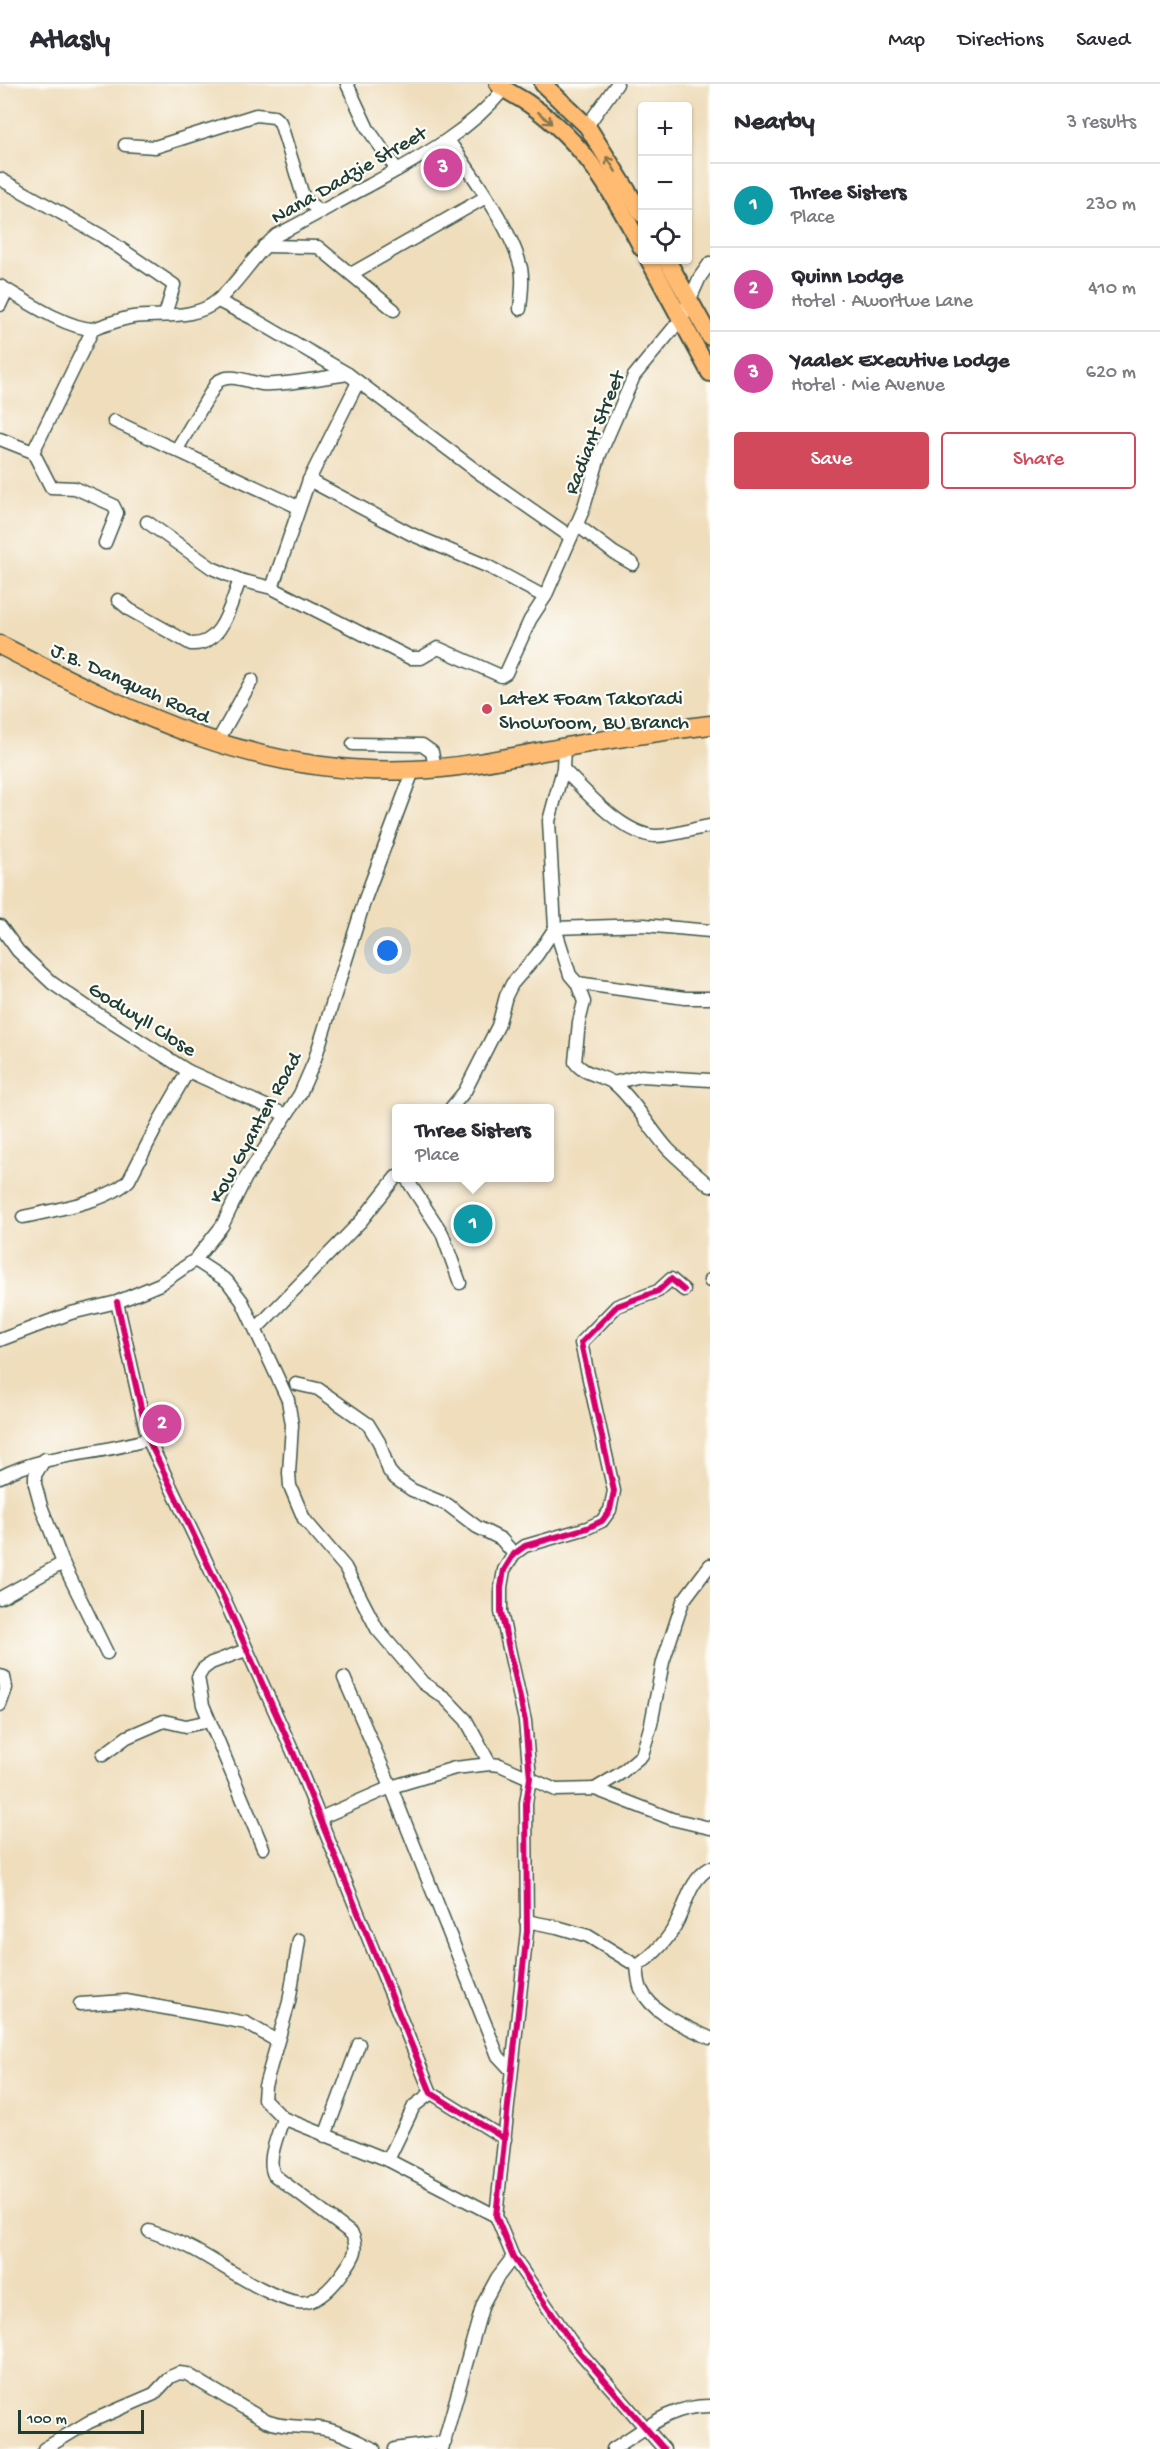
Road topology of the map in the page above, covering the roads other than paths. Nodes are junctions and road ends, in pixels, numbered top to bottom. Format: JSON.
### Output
{"nodes":[{"id":1,"x":347,"y":84,"type":"edge"},
{"id":2,"x":543,"y":84,"type":"edge"},
{"id":3,"x":617,"y":84,"type":"edge"},
{"id":4,"x":501,"y":87,"type":"edge"},
{"id":5,"x":587,"y":126,"type":"junction"},
{"id":6,"x":448,"y":140,"type":"junction"},
{"id":7,"x":125,"y":145,"type":"dead end"},
{"id":8,"x":397,"y":170,"type":"junction"},
{"id":9,"x":0,"y":179,"type":"edge"},
{"id":10,"x":486,"y":197,"type":"junction"},
{"id":11,"x":640,"y":210,"type":"edge"},
{"id":12,"x":321,"y":212,"type":"junction"},
{"id":13,"x":638,"y":241,"type":"edge"},
{"id":14,"x":264,"y":246,"type":"junction"},
{"id":15,"x":710,"y":263,"type":"edge"},
{"id":16,"x":651,"y":264,"type":"edge"},
{"id":17,"x":670,"y":264,"type":"edge"},
{"id":18,"x":351,"y":274,"type":"junction"},
{"id":19,"x":705,"y":275,"type":"edge"},
{"id":20,"x":3,"y":288,"type":"edge"},
{"id":21,"x":689,"y":300,"type":"junction"},
{"id":22,"x":218,"y":301,"type":"junction"},
{"id":23,"x":0,"y":305,"type":"edge"},
{"id":24,"x":520,"y":309,"type":"dead end"},
{"id":25,"x":394,"y":310,"type":"dead end"},
{"id":26,"x":165,"y":315,"type":"junction"},
{"id":27,"x":681,"y":319,"type":"junction"},
{"id":28,"x":93,"y":329,"type":"junction"},
{"id":29,"x":710,"y":337,"type":"edge"},
{"id":30,"x":710,"y":373,"type":"edge"},
{"id":31,"x":348,"y":374,"type":"junction"},
{"id":32,"x":358,"y":382,"type":"junction"},
{"id":33,"x":114,"y":421,"type":"dead end"},
{"id":34,"x":0,"y":439,"type":"edge"},
{"id":35,"x":177,"y":449,"type":"junction"},
{"id":36,"x":33,"y":452,"type":"junction"},
{"id":37,"x":309,"y":480,"type":"junction"},
{"id":38,"x":298,"y":507,"type":"junction"},
{"id":39,"x":147,"y":522,"type":"dead end"},
{"id":40,"x":577,"y":525,"type":"junction"},
{"id":41,"x":571,"y":537,"type":"junction"},
{"id":42,"x":105,"y":543,"type":"dead end"},
{"id":43,"x":633,"y":564,"type":"dead end"},
{"id":44,"x":240,"y":580,"type":"junction"},
{"id":45,"x":272,"y":588,"type":"junction"},
{"id":46,"x":545,"y":597,"type":"junction"},
{"id":47,"x":118,"y":600,"type":"dead end"},
{"id":48,"x":0,"y":645,"type":"edge"},
{"id":49,"x":252,"y":680,"type":"dead end"},
{"id":50,"x":710,"y":725,"type":"edge"},
{"id":51,"x":216,"y":744,"type":"junction"},
{"id":52,"x":353,"y":744,"type":"dead end"},
{"id":53,"x":564,"y":747,"type":"junction"},
{"id":54,"x":435,"y":768,"type":"junction"},
{"id":55,"x":563,"y":769,"type":"junction"},
{"id":56,"x":413,"y":771,"type":"junction"},
{"id":57,"x":710,"y":826,"type":"edge"},
{"id":58,"x":0,"y":926,"type":"edge"},
{"id":59,"x":555,"y":928,"type":"junction"},
{"id":60,"x":710,"y":931,"type":"edge"},
{"id":61,"x":577,"y":983,"type":"junction"},
{"id":62,"x":710,"y":998,"type":"edge"},
{"id":63,"x":188,"y":1071,"type":"junction"},
{"id":64,"x":710,"y":1080,"type":"edge"},
{"id":65,"x":613,"y":1083,"type":"junction"},
{"id":66,"x":454,"y":1104,"type":"edge"},
{"id":67,"x":286,"y":1115,"type":"junction"},
{"id":68,"x":392,"y":1182,"type":"edge"},
{"id":69,"x":409,"y":1182,"type":"edge"},
{"id":70,"x":710,"y":1186,"type":"edge"},
{"id":71,"x":23,"y":1217,"type":"dead end"},
{"id":72,"x":195,"y":1260,"type":"junction"},
{"id":73,"x":460,"y":1283,"type":"dead end"},
{"id":74,"x":684,"y":1290,"type":"dead end"},
{"id":75,"x":117,"y":1302,"type":"junction"},
{"id":76,"x":256,"y":1329,"type":"junction"},
{"id":77,"x":0,"y":1341,"type":"edge"},
{"id":78,"x":296,"y":1384,"type":"dead end"},
{"id":79,"x":148,"y":1439,"type":"junction"},
{"id":80,"x":45,"y":1459,"type":"junction"},
{"id":81,"x":0,"y":1477,"type":"edge"},
{"id":82,"x":514,"y":1554,"type":"junction"},
{"id":83,"x":63,"y":1563,"type":"junction"},
{"id":84,"x":710,"y":1565,"type":"edge"},
{"id":85,"x":0,"y":1598,"type":"edge"},
{"id":86,"x":246,"y":1650,"type":"junction"},
{"id":87,"x":107,"y":1653,"type":"dead end"},
{"id":88,"x":0,"y":1676,"type":"edge"},
{"id":89,"x":344,"y":1678,"type":"dead end"},
{"id":90,"x":0,"y":1705,"type":"edge"},
{"id":91,"x":209,"y":1721,"type":"junction"},
{"id":92,"x":103,"y":1755,"type":"dead end"},
{"id":93,"x":490,"y":1764,"type":"junction"},
{"id":94,"x":530,"y":1778,"type":"junction"},
{"id":95,"x":391,"y":1787,"type":"junction"},
{"id":96,"x":596,"y":1789,"type":"junction"},
{"id":97,"x":320,"y":1818,"type":"junction"},
{"id":98,"x":710,"y":1828,"type":"edge"},
{"id":99,"x":263,"y":1848,"type":"dead end"},
{"id":100,"x":710,"y":1868,"type":"edge"},
{"id":101,"x":526,"y":1921,"type":"junction"},
{"id":102,"x":299,"y":1940,"type":"dead end"},
{"id":103,"x":637,"y":1966,"type":"junction"},
{"id":104,"x":80,"y":2004,"type":"dead end"},
{"id":105,"x":710,"y":2038,"type":"edge"},
{"id":106,"x":277,"y":2041,"type":"junction"},
{"id":107,"x":359,"y":2044,"type":"dead end"},
{"id":108,"x":510,"y":2070,"type":"junction"},
{"id":109,"x":431,"y":2093,"type":"junction"},
{"id":110,"x":283,"y":2118,"type":"junction"},
{"id":111,"x":326,"y":2136,"type":"junction"},
{"id":112,"x":504,"y":2139,"type":"junction"},
{"id":113,"x":388,"y":2160,"type":"junction"},
{"id":114,"x":496,"y":2216,"type":"junction"},
{"id":115,"x":149,"y":2231,"type":"dead end"},
{"id":116,"x":513,"y":2257,"type":"junction"},
{"id":117,"x":710,"y":2406,"type":"edge"},
{"id":118,"x":646,"y":2428,"type":"junction"},
{"id":119,"x":444,"y":2445,"type":"edge"},
{"id":120,"x":44,"y":2449,"type":"edge"},
{"id":121,"x":374,"y":2449,"type":"edge"},
{"id":122,"x":395,"y":2449,"type":"edge"},
{"id":123,"x":613,"y":2449,"type":"edge"},
{"id":124,"x":664,"y":2449,"type":"edge"}],
"edges":[{"from":1,"to":8,"type":"street"},
{"from":2,"to":5,"type":"main road"},
{"from":3,"to":5,"type":"street"},
{"from":4,"to":6,"type":"street","name":"Nana Dadzie Street"},
{"from":4,"to":13,"type":"main road","one_way":true},
{"from":11,"to":5,"type":"main road","one_way":true},
{"from":6,"to":8,"type":"street","name":"Nana Dadzie Street"},
{"from":6,"to":10,"type":"street"},
{"from":7,"to":12,"type":"street"},
{"from":8,"to":12,"type":"street","name":"Nana Dadzie Street"},
{"from":9,"to":26,"type":"street"},
{"from":10,"to":18,"type":"street"},
{"from":10,"to":24,"type":"street"},
{"from":12,"to":14,"type":"street","name":"Nana Dadzie Street"},
{"from":14,"to":18,"type":"street"},
{"from":14,"to":22,"type":"street","name":"Nana Dadzie Street"},
{"from":15,"to":19,"type":"street","name":"Radiant Street"},
{"from":16,"to":27,"type":"main road"},
{"from":17,"to":21,"type":"main road"},
{"from":18,"to":25,"type":"street"},
{"from":19,"to":21,"type":"street","name":"Radiant Street"},
{"from":20,"to":23,"type":"street"},
{"from":20,"to":28,"type":"street"},
{"from":21,"to":27,"type":"street","name":"Radiant Street"},
{"from":21,"to":29,"type":"main road"},
{"from":22,"to":26,"type":"street"},
{"from":22,"to":31,"type":"street"},
{"from":26,"to":28,"type":"street"},
{"from":27,"to":30,"type":"main road"},
{"from":27,"to":40,"type":"street","name":"Radiant Street"},
{"from":28,"to":36,"type":"street"},
{"from":31,"to":32,"type":"street"},
{"from":31,"to":35,"type":"street"},
{"from":32,"to":37,"type":"street"},
{"from":32,"to":41,"type":"street"},
{"from":33,"to":35,"type":"street"},
{"from":34,"to":36,"type":"street"},
{"from":35,"to":38,"type":"street"},
{"from":36,"to":42,"type":"street"},
{"from":37,"to":38,"type":"street"},
{"from":37,"to":46,"type":"street"},
{"from":38,"to":45,"type":"street"},
{"from":39,"to":44,"type":"street"},
{"from":40,"to":41,"type":"street","name":"Radiant Street"},
{"from":40,"to":43,"type":"street"},
{"from":41,"to":46,"type":"street","name":"Radiant Street"},
{"from":44,"to":45,"type":"street"},
{"from":44,"to":47,"type":"street"},
{"from":45,"to":46,"type":"street","name":"Radiant Street"},
{"from":48,"to":51,"type":"highway","name":"J.B. Danquah Road"},
{"from":49,"to":51,"type":"street"},
{"from":50,"to":53,"type":"highway","name":"J.B. Danquah Road"},
{"from":51,"to":56,"type":"highway","name":"J.B. Danquah Road"},
{"from":52,"to":54,"type":"street"},
{"from":53,"to":54,"type":"highway","name":"J.B. Danquah Road"},
{"from":53,"to":55,"type":"street"},
{"from":54,"to":56,"type":"highway","name":"J.B. Danquah Road"},
{"from":55,"to":57,"type":"street"},
{"from":55,"to":59,"type":"street"},
{"from":56,"to":67,"type":"street","name":"Kow Gyanten Road"},
{"from":58,"to":63,"type":"street","name":"Godwyll Close"},
{"from":59,"to":60,"type":"street"},
{"from":59,"to":61,"type":"street"},
{"from":59,"to":66,"type":"street"},
{"from":61,"to":62,"type":"street"},
{"from":61,"to":65,"type":"street"},
{"from":63,"to":67,"type":"street","name":"Godwyll Close"},
{"from":63,"to":71,"type":"street"},
{"from":64,"to":65,"type":"street"},
{"from":65,"to":70,"type":"street"},
{"from":67,"to":72,"type":"street","name":"Kow Gyanten Road"},
{"from":68,"to":76,"type":"street"},
{"from":69,"to":73,"type":"street"},
{"from":72,"to":75,"type":"street","name":"Kow Gyanten Road"},
{"from":72,"to":76,"type":"street"},
{"from":74,"to":82,"type":"street"},
{"from":75,"to":77,"type":"street","name":"Kow Gyanten Road"},
{"from":75,"to":79,"type":"street"},
{"from":76,"to":93,"type":"street"},
{"from":78,"to":82,"type":"street"},
{"from":79,"to":80,"type":"street"},
{"from":79,"to":86,"type":"street"},
{"from":80,"to":81,"type":"street"},
{"from":80,"to":83,"type":"street"},
{"from":82,"to":94,"type":"street"},
{"from":83,"to":85,"type":"street"},
{"from":83,"to":87,"type":"street"},
{"from":84,"to":96,"type":"street"},
{"from":86,"to":91,"type":"street"},
{"from":86,"to":97,"type":"street"},
{"from":88,"to":90,"type":"street"},
{"from":89,"to":95,"type":"street"},
{"from":91,"to":92,"type":"street"},
{"from":91,"to":99,"type":"street"},
{"from":93,"to":94,"type":"street"},
{"from":93,"to":95,"type":"street"},
{"from":94,"to":96,"type":"street"},
{"from":94,"to":101,"type":"street"},
{"from":95,"to":97,"type":"street"},
{"from":95,"to":108,"type":"street"},
{"from":96,"to":98,"type":"street"},
{"from":97,"to":109,"type":"street"},
{"from":100,"to":103,"type":"street"},
{"from":101,"to":103,"type":"street"},
{"from":101,"to":108,"type":"street"},
{"from":102,"to":106,"type":"street"},
{"from":103,"to":105,"type":"street"},
{"from":104,"to":106,"type":"street"},
{"from":106,"to":110,"type":"street"},
{"from":107,"to":111,"type":"street"},
{"from":108,"to":112,"type":"street"},
{"from":109,"to":112,"type":"street"},
{"from":109,"to":113,"type":"street"},
{"from":110,"to":111,"type":"street"},
{"from":110,"to":115,"type":"street"},
{"from":111,"to":113,"type":"street"},
{"from":112,"to":114,"type":"street"},
{"from":113,"to":114,"type":"street"},
{"from":114,"to":116,"type":"street"},
{"from":116,"to":118,"type":"street"},
{"from":116,"to":119,"type":"street"},
{"from":117,"to":118,"type":"street"},
{"from":118,"to":123,"type":"street"},
{"from":118,"to":124,"type":"street"},
{"from":119,"to":122,"type":"street"},
{"from":120,"to":121,"type":"street"}]}
